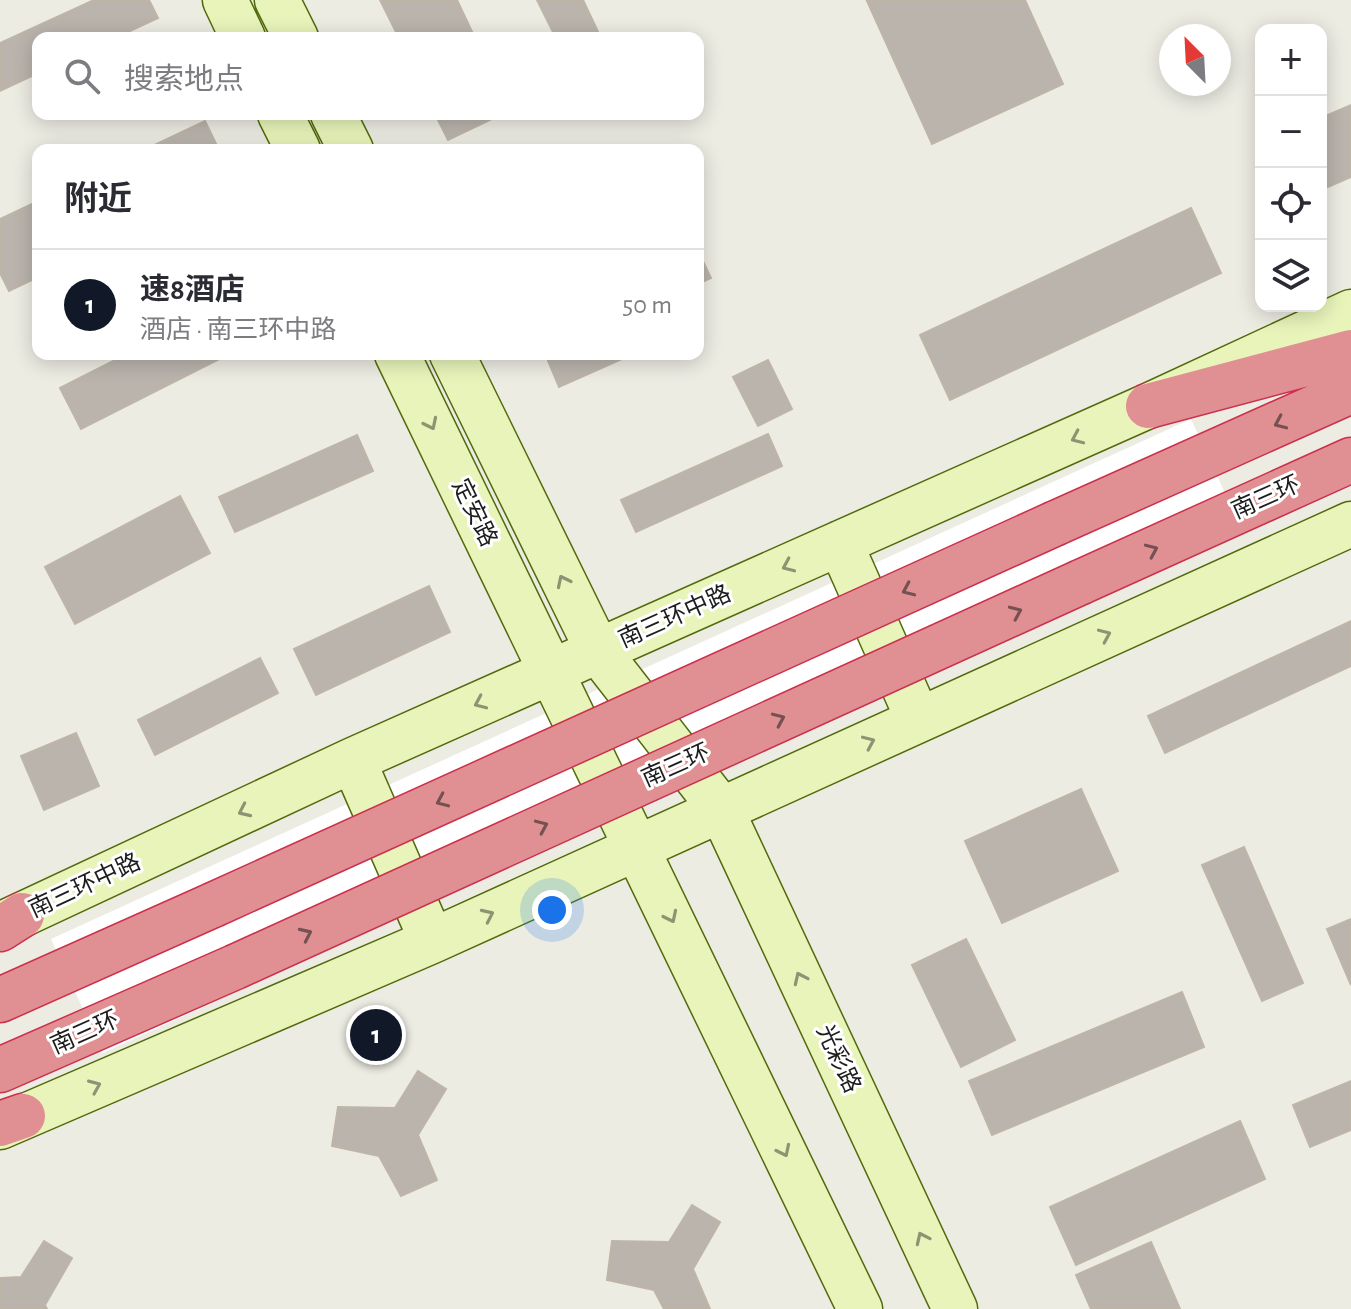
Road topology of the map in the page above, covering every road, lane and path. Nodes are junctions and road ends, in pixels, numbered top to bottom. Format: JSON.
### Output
{"nodes":[{"id":1,"x":225,"y":0,"type":"edge"},
{"id":2,"x":277,"y":0,"type":"edge"},
{"id":3,"x":240,"y":32,"type":"edge"},
{"id":4,"x":293,"y":32,"type":"edge"},
{"id":5,"x":283,"y":120,"type":"edge"},
{"id":6,"x":336,"y":120,"type":"edge"},
{"id":7,"x":295,"y":144,"type":"edge"},
{"id":8,"x":348,"y":144,"type":"edge"},
{"id":9,"x":1351,"y":312,"type":"edge"},
{"id":10,"x":1351,"y":352,"type":"edge"},
{"id":11,"x":400,"y":360,"type":"edge"},
{"id":12,"x":455,"y":360,"type":"edge"},
{"id":13,"x":1351,"y":391,"type":"edge"},
{"id":14,"x":1148,"y":406,"type":"junction"},
{"id":15,"x":1351,"y":460,"type":"edge"},
{"id":16,"x":1351,"y":524,"type":"edge"},
{"id":17,"x":840,"y":543,"type":"junction"},
{"id":18,"x":598,"y":651,"type":"junction"},
{"id":19,"x":552,"y":671,"type":"junction"},
{"id":20,"x":918,"y":719,"type":"junction"},
{"id":21,"x":353,"y":760,"type":"junction"},
{"id":22,"x":721,"y":809,"type":"junction"},
{"id":23,"x":637,"y":847,"type":"junction"},
{"id":24,"x":7,"y":923,"type":"edge"},
{"id":25,"x":432,"y":941,"type":"junction"},
{"id":26,"x":0,"y":1000,"type":"edge"},
{"id":27,"x":0,"y":1070,"type":"edge"},
{"id":28,"x":8,"y":1123,"type":"edge"},
{"id":29,"x":860,"y":1309,"type":"edge"},
{"id":30,"x":955,"y":1309,"type":"edge"}],
"edges":[{"from":1,"to":3,"type":"street"},
{"from":2,"to":4,"type":"street"},
{"from":5,"to":7,"type":"street"},
{"from":6,"to":8,"type":"street"},
{"from":9,"to":14,"type":"street","name":"南三环中路"},
{"from":10,"to":14,"type":"highway"},
{"from":11,"to":19,"type":"street","name":"定安路","one_way":true},
{"from":18,"to":12,"type":"street","name":"定安路","one_way":true},
{"from":13,"to":26,"type":"highway","one_way":true,"bridge":true},
{"from":14,"to":17,"type":"street","name":"南三环中路","one_way":true},
{"from":27,"to":15,"type":"highway","name":"南三环","one_way":true,"bridge":true},
{"from":20,"to":16,"type":"street","one_way":true},
{"from":17,"to":18,"type":"street","name":"南三环中路","one_way":true},
{"from":17,"to":20,"type":"street"},
{"from":18,"to":19,"type":"street","name":"南三环中路"},
{"from":18,"to":22,"type":"street","name":"定安路"},
{"from":19,"to":21,"type":"street","name":"南三环中路","one_way":true},
{"from":19,"to":23,"type":"street","name":"定安路"},
{"from":22,"to":20,"type":"street","one_way":true},
{"from":21,"to":24,"type":"street","name":"南三环中路","one_way":true},
{"from":21,"to":25,"type":"street"},
{"from":22,"to":23,"type":"street"},
{"from":30,"to":22,"type":"street","name":"光彩路","one_way":true},
{"from":25,"to":23,"type":"street","one_way":true},
{"from":23,"to":29,"type":"street","one_way":true},
{"from":28,"to":25,"type":"street","one_way":true}]}
